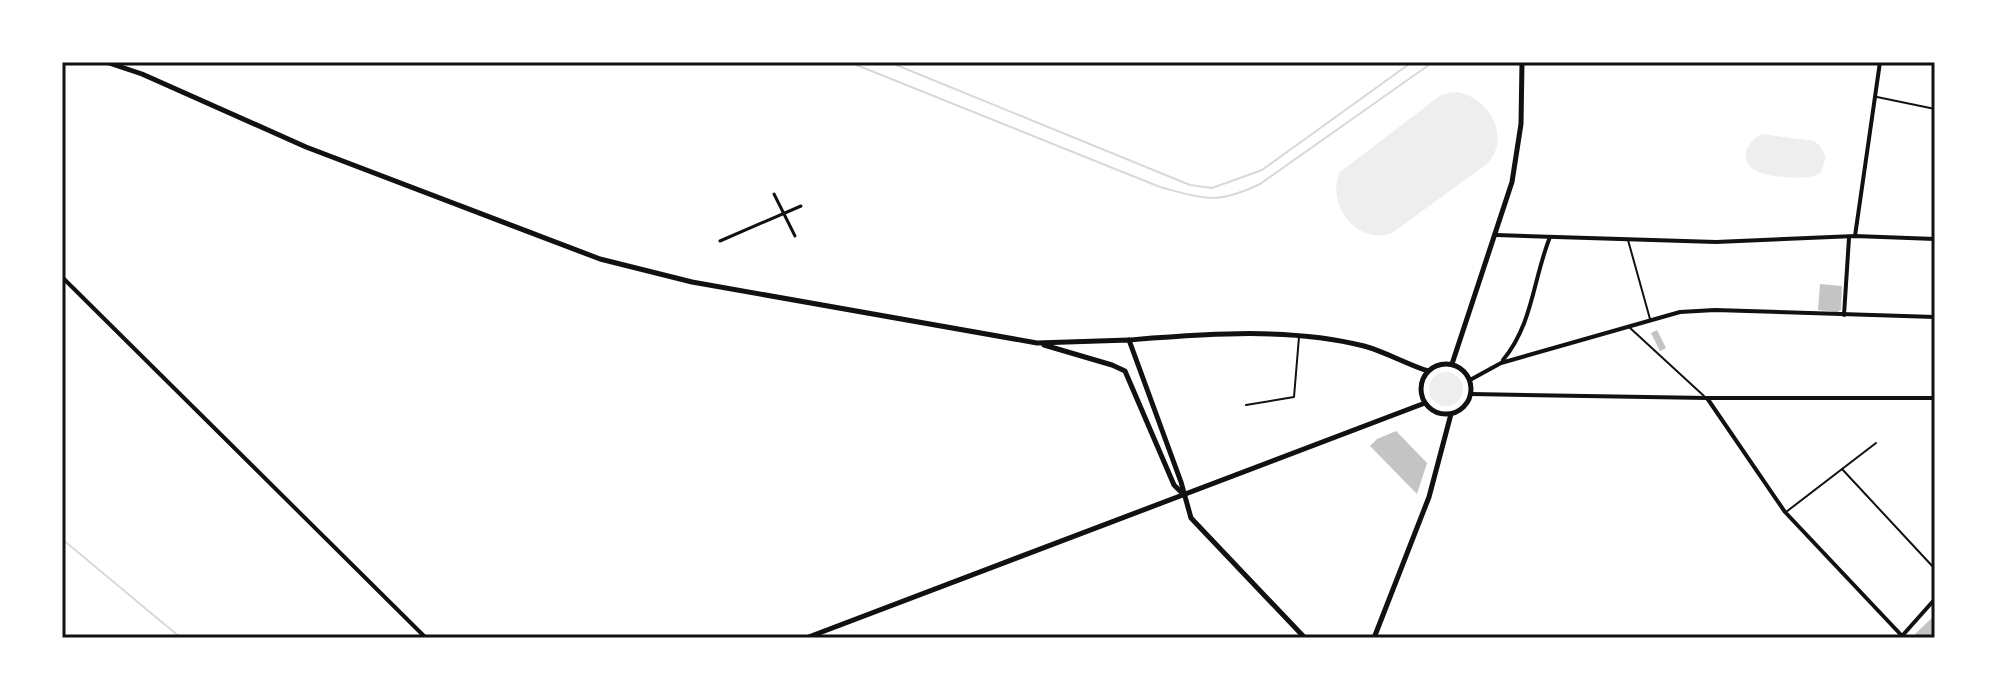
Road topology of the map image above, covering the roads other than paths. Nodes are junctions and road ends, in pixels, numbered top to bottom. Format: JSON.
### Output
{"nodes":[{"id":1,"x":106,"y":62,"type":"edge"},
{"id":2,"x":1522,"y":62,"type":"edge"},
{"id":3,"x":1880,"y":62,"type":"edge"},
{"id":4,"x":1877,"y":97,"type":"junction"},
{"id":5,"x":1935,"y":109,"type":"edge"},
{"id":6,"x":774,"y":194,"type":"dead end"},
{"id":7,"x":801,"y":206,"type":"dead end"},
{"id":8,"x":784,"y":213,"type":"junction"},
{"id":9,"x":1496,"y":235,"type":"junction"},
{"id":10,"x":795,"y":236,"type":"dead end"},
{"id":11,"x":1550,"y":237,"type":"junction"},
{"id":12,"x":1852,"y":237,"type":"junction"},
{"id":13,"x":1627,"y":239,"type":"junction"},
{"id":14,"x":1935,"y":239,"type":"edge"},
{"id":15,"x":720,"y":241,"type":"dead end"},
{"id":16,"x":62,"y":277,"type":"edge"},
{"id":17,"x":1844,"y":315,"type":"junction"},
{"id":18,"x":1935,"y":317,"type":"edge"},
{"id":19,"x":1651,"y":322,"type":"junction"},
{"id":20,"x":1629,"y":327,"type":"junction"},
{"id":21,"x":1299,"y":337,"type":"junction"},
{"id":22,"x":1129,"y":340,"type":"junction"},
{"id":23,"x":1037,"y":343,"type":"junction"},
{"id":24,"x":1501,"y":363,"type":"junction"},
{"id":25,"x":1452,"y":364,"type":"junction"},
{"id":26,"x":1428,"y":371,"type":"junction"},
{"id":27,"x":1470,"y":380,"type":"junction"},
{"id":28,"x":1471,"y":394,"type":"junction"},
{"id":29,"x":1707,"y":398,"type":"junction"},
{"id":30,"x":1935,"y":398,"type":"edge"},
{"id":31,"x":1425,"y":403,"type":"junction"},
{"id":32,"x":1246,"y":405,"type":"dead end"},
{"id":33,"x":1451,"y":414,"type":"junction"},
{"id":34,"x":1876,"y":443,"type":"dead end"},
{"id":35,"x":1842,"y":469,"type":"junction"},
{"id":36,"x":1184,"y":495,"type":"junction"},
{"id":37,"x":1785,"y":512,"type":"junction"},
{"id":38,"x":1935,"y":569,"type":"edge"},
{"id":39,"x":1935,"y":599,"type":"edge"},
{"id":40,"x":1903,"y":637,"type":"edge"},
{"id":41,"x":426,"y":638,"type":"edge"},
{"id":42,"x":806,"y":638,"type":"edge"},
{"id":43,"x":1305,"y":638,"type":"edge"},
{"id":44,"x":1374,"y":638,"type":"edge"}],
"edges":[{"from":1,"to":23,"type":"main road"},
{"from":2,"to":9,"type":"main road"},
{"from":3,"to":4,"type":"street"},
{"from":4,"to":5,"type":"lane"},
{"from":4,"to":12,"type":"street"},
{"from":6,"to":8,"type":"street"},
{"from":7,"to":8,"type":"street"},
{"from":8,"to":10,"type":"street"},
{"from":8,"to":15,"type":"street"},
{"from":9,"to":11,"type":"street"},
{"from":9,"to":25,"type":"main road"},
{"from":11,"to":13,"type":"street"},
{"from":11,"to":24,"type":"street"},
{"from":12,"to":13,"type":"street"},
{"from":12,"to":14,"type":"street"},
{"from":12,"to":17,"type":"street"},
{"from":13,"to":19,"type":"lane"},
{"from":16,"to":41,"type":"street"},
{"from":17,"to":18,"type":"street"},
{"from":17,"to":19,"type":"street"},
{"from":19,"to":20,"type":"street"},
{"from":20,"to":24,"type":"street"},
{"from":20,"to":29,"type":"lane"},
{"from":21,"to":22,"type":"main road"},
{"from":21,"to":26,"type":"main road"},
{"from":21,"to":32,"type":"lane"},
{"from":22,"to":23,"type":"main road"},
{"from":22,"to":36,"type":"main road"},
{"from":23,"to":36,"type":"main road"},
{"from":24,"to":27,"type":"street"},
{"from":25,"to":26,"type":"main road"},
{"from":25,"to":27,"type":"main road"},
{"from":26,"to":31,"type":"main road"},
{"from":27,"to":28,"type":"main road"},
{"from":28,"to":29,"type":"street"},
{"from":28,"to":33,"type":"main road"},
{"from":29,"to":30,"type":"street"},
{"from":29,"to":37,"type":"street"},
{"from":31,"to":33,"type":"main road"},
{"from":31,"to":36,"type":"main road"},
{"from":33,"to":44,"type":"main road"},
{"from":34,"to":35,"type":"lane"},
{"from":35,"to":37,"type":"lane"},
{"from":35,"to":38,"type":"lane"},
{"from":36,"to":42,"type":"main road"},
{"from":36,"to":43,"type":"main road"},
{"from":37,"to":40,"type":"street"},
{"from":39,"to":40,"type":"street"}]}
